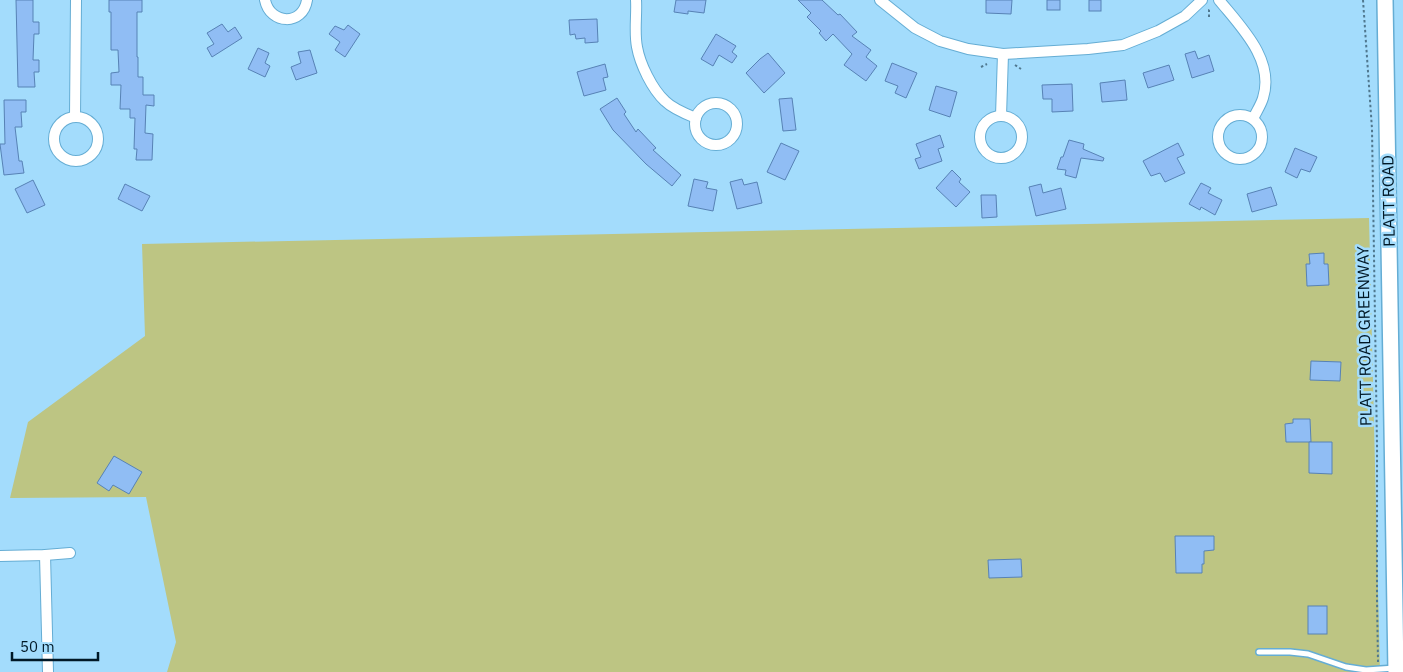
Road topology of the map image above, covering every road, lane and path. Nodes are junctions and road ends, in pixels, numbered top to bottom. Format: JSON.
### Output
{"nodes":[{"id":1,"x":76,"y":0,"type":"edge"},
{"id":2,"x":265,"y":0,"type":"edge"},
{"id":3,"x":307,"y":0,"type":"edge"},
{"id":4,"x":636,"y":0,"type":"edge"},
{"id":5,"x":880,"y":0,"type":"edge"},
{"id":6,"x":1202,"y":0,"type":"edge"},
{"id":7,"x":1219,"y":0,"type":"edge"},
{"id":8,"x":1363,"y":0,"type":"edge"},
{"id":9,"x":1385,"y":0,"type":"edge"},
{"id":10,"x":1003,"y":54,"type":"junction"},
{"id":11,"x":987,"y":64,"type":"dead end"},
{"id":12,"x":1015,"y":65,"type":"dead end"},
{"id":13,"x":981,"y":67,"type":"dead end"},
{"id":14,"x":1021,"y":69,"type":"dead end"},
{"id":15,"x":1001,"y":116,"type":"junction"},
{"id":16,"x":76,"y":117,"type":"junction"},
{"id":17,"x":696,"y":118,"type":"junction"},
{"id":18,"x":1252,"y":119,"type":"junction"},
{"id":19,"x":70,"y":553,"type":"dead end"},
{"id":20,"x":44,"y":555,"type":"junction"},
{"id":21,"x":0,"y":556,"type":"edge"},
{"id":22,"x":1259,"y":652,"type":"dead end"},
{"id":23,"x":1378,"y":669,"type":"junction"},
{"id":24,"x":1396,"y":670,"type":"edge"},
{"id":25,"x":48,"y":672,"type":"edge"}],
"edges":[{"from":1,"to":16,"type":"street"},
{"from":2,"to":3,"type":"street"},
{"from":4,"to":17,"type":"street"},
{"from":5,"to":10,"type":"street"},
{"from":6,"to":10,"type":"street"},
{"from":7,"to":18,"type":"street"},
{"from":8,"to":23,"type":"path","name":"PLATT ROAD GREENWAY"},
{"from":9,"to":24,"type":"main road","name":"PLATT ROAD"},
{"from":10,"to":15,"type":"street"},
{"from":11,"to":13,"type":"path"},
{"from":12,"to":14,"type":"path"},
{"from":15,"to":15,"type":"street"},
{"from":16,"to":16,"type":"street"},
{"from":17,"to":17,"type":"street"},
{"from":18,"to":18,"type":"street"},
{"from":19,"to":20,"type":"street"},
{"from":20,"to":21,"type":"street"},
{"from":20,"to":25,"type":"street"},
{"from":22,"to":23,"type":"lane"},
{"from":23,"to":24,"type":"lane"}]}
